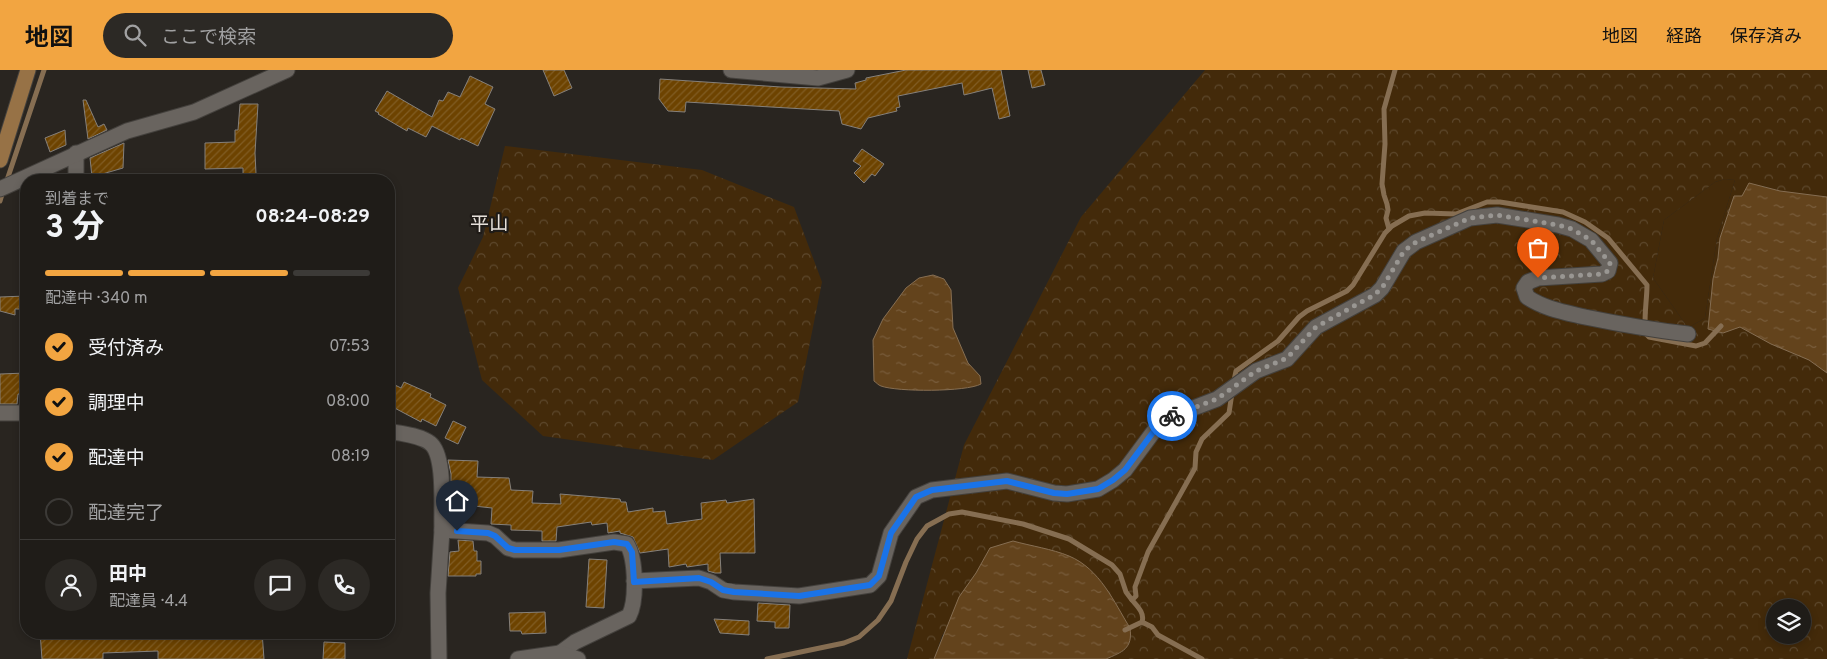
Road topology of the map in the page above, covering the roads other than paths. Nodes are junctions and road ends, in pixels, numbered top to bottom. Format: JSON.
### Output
{"nodes":[{"id":1,"x":28,"y":70,"type":"edge"},
{"id":2,"x":287,"y":70,"type":"edge"},
{"id":3,"x":731,"y":70,"type":"edge"},
{"id":4,"x":847,"y":70,"type":"edge"},
{"id":5,"x":76,"y":153,"type":"junction"},
{"id":6,"x":0,"y":160,"type":"edge"},
{"id":7,"x":31,"y":174,"type":"edge"},
{"id":8,"x":76,"y":174,"type":"edge"},
{"id":9,"x":20,"y":179,"type":"edge"},
{"id":10,"x":6,"y":186,"type":"edge"},
{"id":11,"x":1688,"y":334,"type":"dead end"},
{"id":12,"x":0,"y":413,"type":"edge"},
{"id":13,"x":20,"y":413,"type":"edge"},
{"id":14,"x":395,"y":432,"type":"edge"},
{"id":15,"x":442,"y":530,"type":"junction"},
{"id":16,"x":634,"y":582,"type":"junction"},
{"id":17,"x":560,"y":653,"type":"junction"},
{"id":18,"x":439,"y":659,"type":"edge"},
{"id":19,"x":518,"y":659,"type":"edge"},
{"id":20,"x":578,"y":659,"type":"edge"}],
"edges":[{"from":1,"to":6,"type":"main road"},
{"from":2,"to":5,"type":"street"},
{"from":3,"to":4,"type":"street"},
{"from":5,"to":7,"type":"street"},
{"from":5,"to":8,"type":"street"},
{"from":9,"to":10,"type":"street"},
{"from":11,"to":16,"type":"street"},
{"from":12,"to":13,"type":"street"},
{"from":14,"to":15,"type":"street"},
{"from":15,"to":16,"type":"street"},
{"from":15,"to":18,"type":"street"},
{"from":16,"to":17,"type":"street"},
{"from":17,"to":19,"type":"street"},
{"from":17,"to":20,"type":"street"}]}
